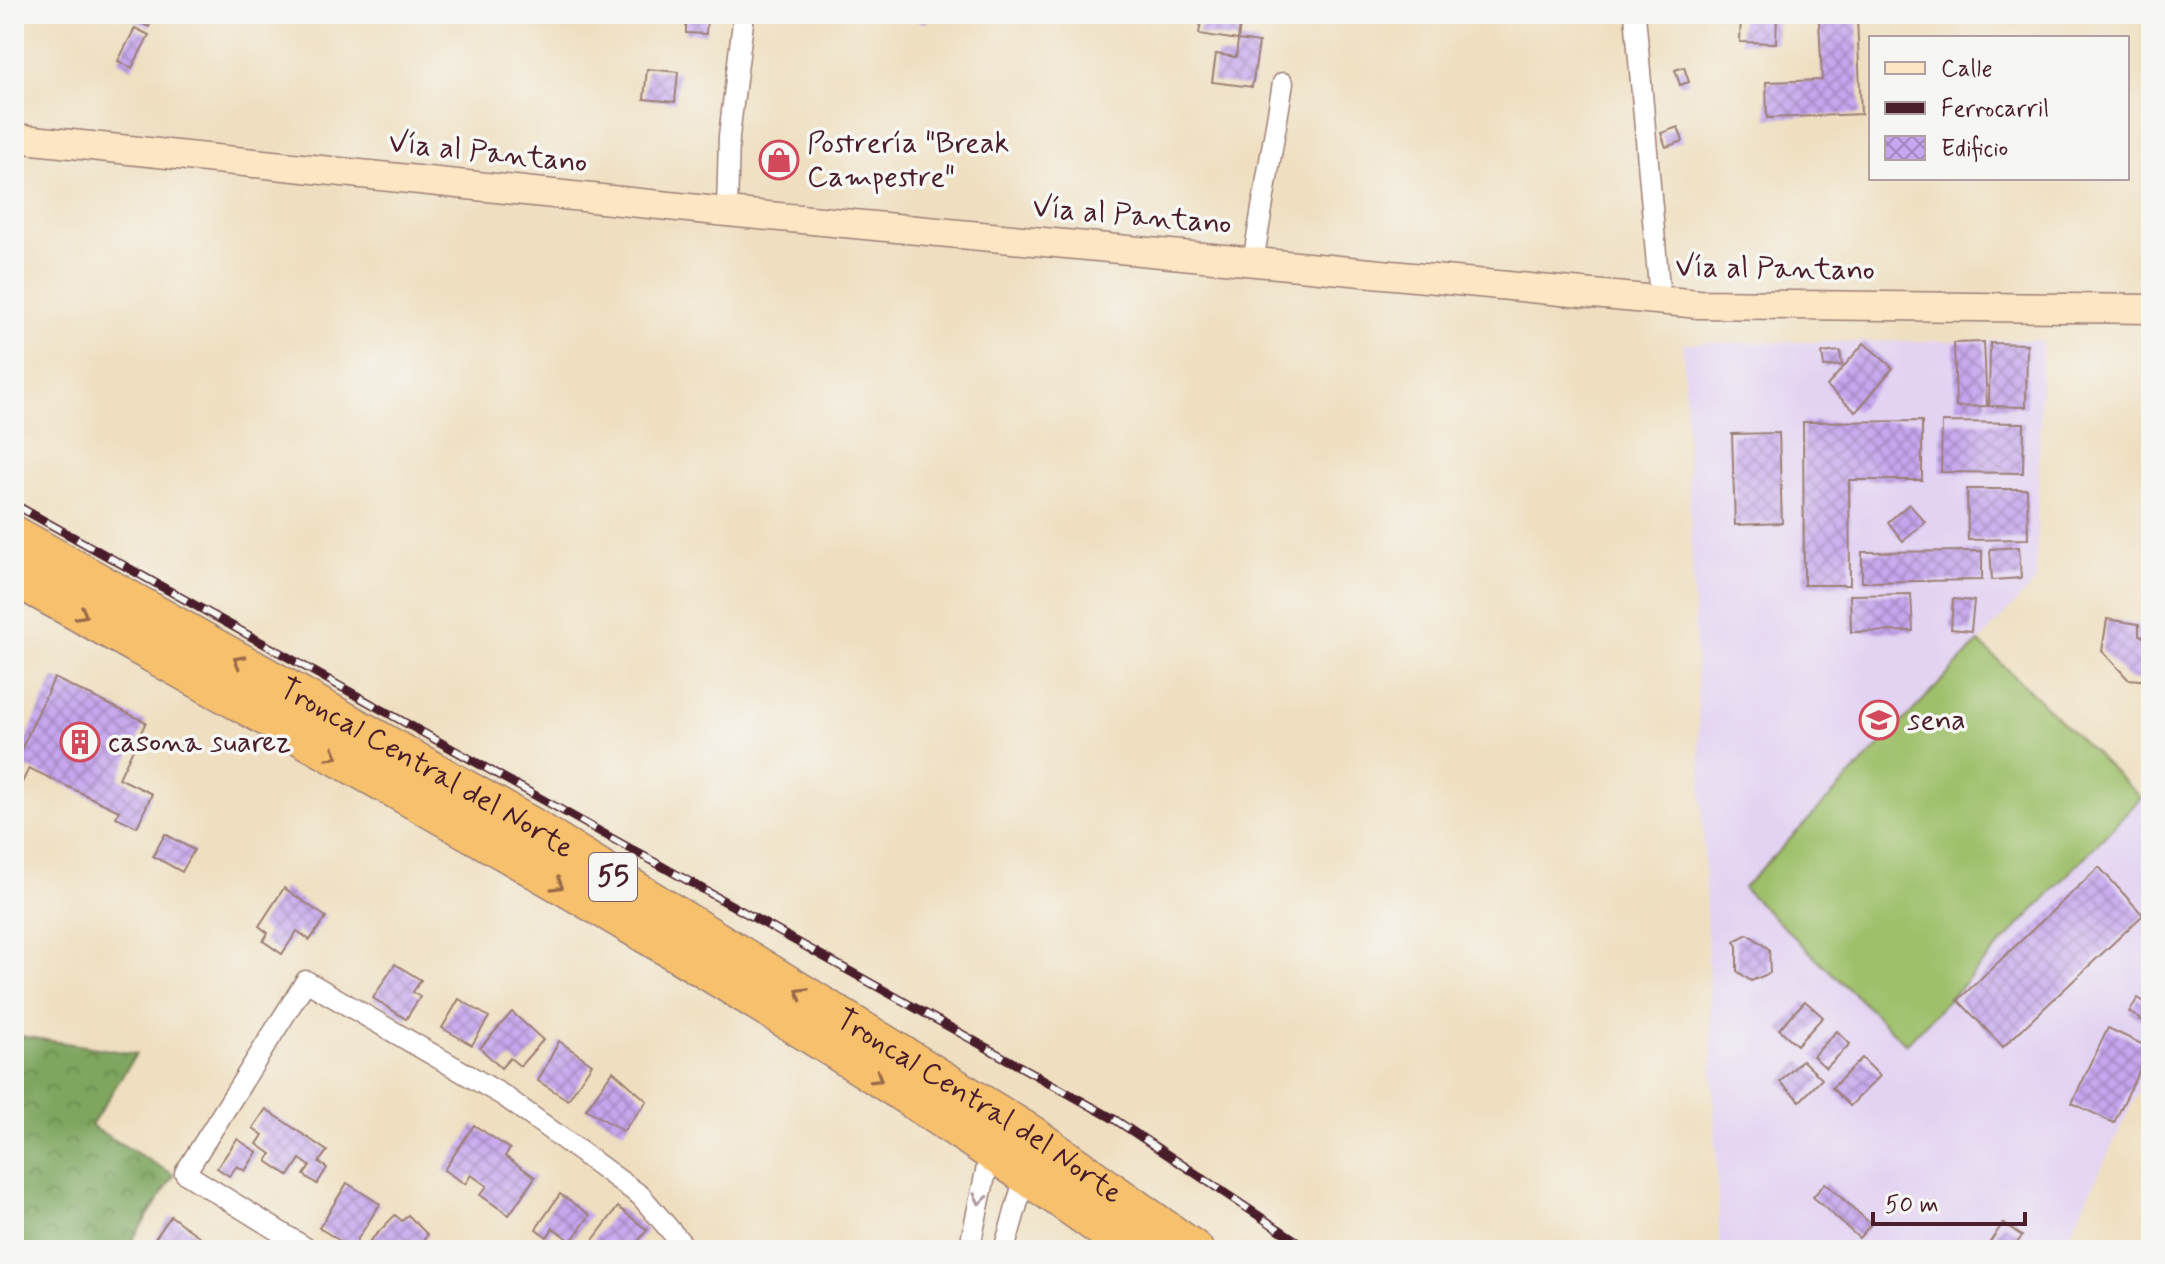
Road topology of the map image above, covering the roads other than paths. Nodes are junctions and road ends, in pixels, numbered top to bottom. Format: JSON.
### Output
{"nodes":[{"id":1,"x":744,"y":14,"type":"edge"},
{"id":2,"x":1635,"y":14,"type":"edge"},
{"id":3,"x":1283,"y":83,"type":"dead end"},
{"id":4,"x":14,"y":138,"type":"edge"},
{"id":5,"x":727,"y":212,"type":"junction"},
{"id":6,"x":1253,"y":262,"type":"junction"},
{"id":7,"x":1660,"y":299,"type":"junction"},
{"id":8,"x":2151,"y":309,"type":"edge"},
{"id":9,"x":14,"y":535,"type":"edge"},
{"id":10,"x":14,"y":576,"type":"edge"},
{"id":11,"x":991,"y":1148,"type":"junction"},
{"id":12,"x":1026,"y":1173,"type":"junction"},
{"id":13,"x":309,"y":1250,"type":"edge"},
{"id":14,"x":687,"y":1250,"type":"edge"},
{"id":15,"x":969,"y":1250,"type":"edge"},
{"id":16,"x":1004,"y":1250,"type":"edge"},
{"id":17,"x":1133,"y":1250,"type":"edge"},
{"id":18,"x":1194,"y":1250,"type":"edge"}],
"edges":[{"from":1,"to":5,"type":"street"},
{"from":2,"to":7,"type":"street"},
{"from":3,"to":6,"type":"street"},
{"from":4,"to":5,"type":"main road","name":"Vía al Pantano"},
{"from":5,"to":6,"type":"main road","name":"Vía al Pantano"},
{"from":6,"to":7,"type":"main road","name":"Vía al Pantano"},
{"from":7,"to":8,"type":"main road","name":"Vía al Pantano"},
{"from":18,"to":9,"type":"highway","name":"Troncal Central del Norte","number":"55","one_way":true},
{"from":10,"to":11,"type":"highway","name":"Troncal Central del Norte","number":"55","one_way":true},
{"from":11,"to":12,"type":"highway","name":"Troncal Central del Norte","number":"55"},
{"from":11,"to":15,"type":"street","one_way":true},
{"from":12,"to":16,"type":"street"},
{"from":12,"to":17,"type":"highway","name":"Troncal Central del Norte","number":"55"},
{"from":13,"to":14,"type":"street"}]}
